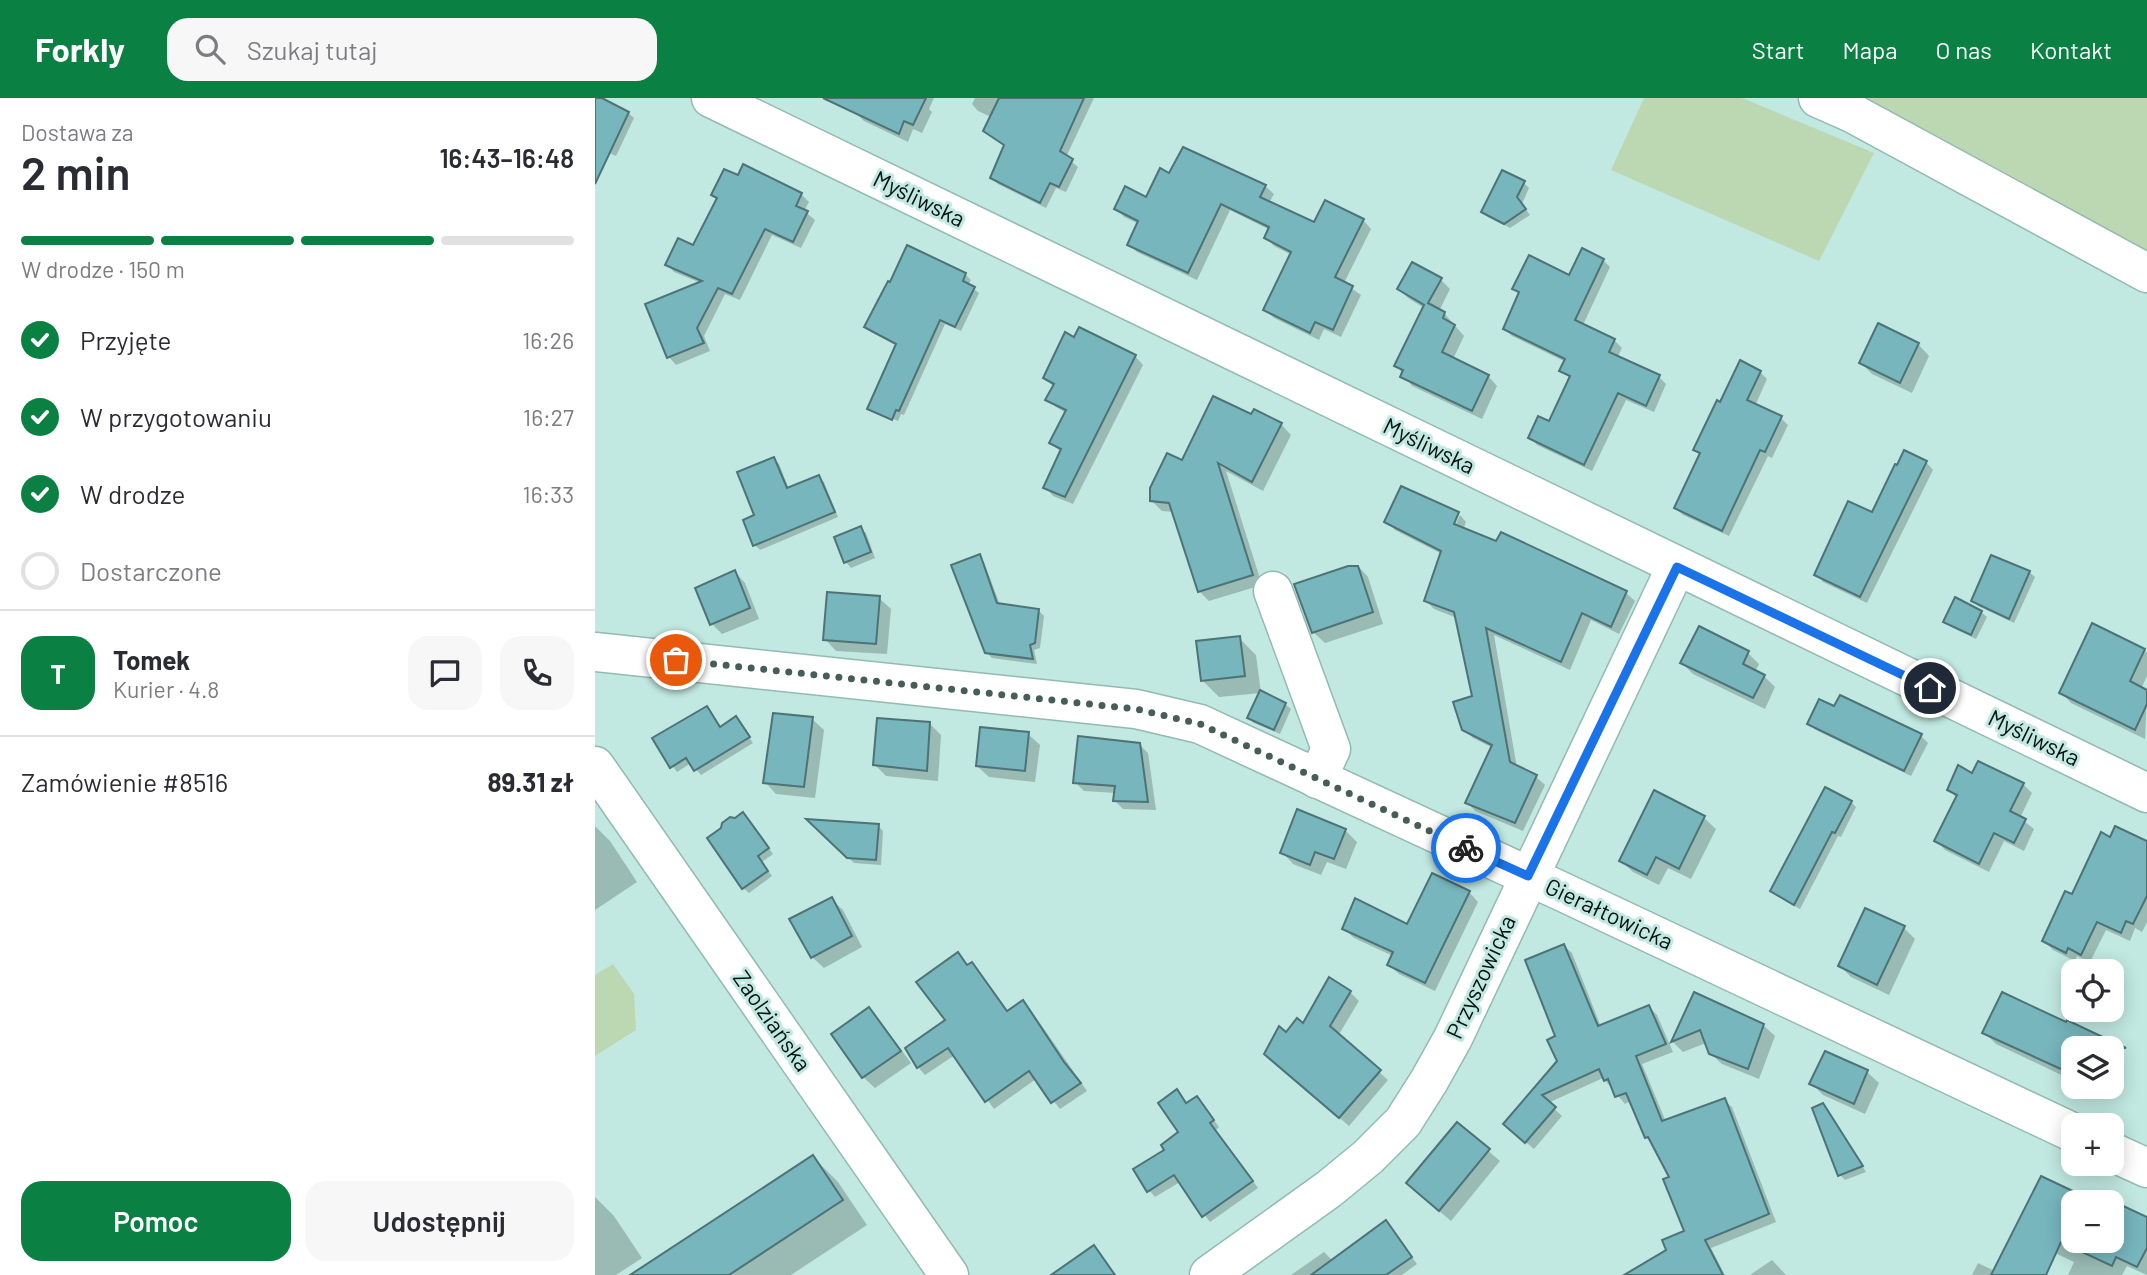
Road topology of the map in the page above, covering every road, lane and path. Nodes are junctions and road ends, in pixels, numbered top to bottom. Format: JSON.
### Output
{"nodes":[{"id":1,"x":711,"y":98,"type":"edge"},
{"id":2,"x":1818,"y":98,"type":"edge"},
{"id":3,"x":2147,"y":273,"type":"edge"},
{"id":4,"x":1677,"y":567,"type":"junction"},
{"id":5,"x":1273,"y":591,"type":"dead end"},
{"id":6,"x":595,"y":652,"type":"edge"},
{"id":7,"x":595,"y":766,"type":"edge"},
{"id":8,"x":1317,"y":779,"type":"junction"},
{"id":9,"x":2147,"y":793,"type":"edge"},
{"id":10,"x":1528,"y":876,"type":"junction"},
{"id":11,"x":2061,"y":1127,"type":"edge"},
{"id":12,"x":2124,"y":1157,"type":"edge"},
{"id":13,"x":2147,"y":1168,"type":"edge"},
{"id":14,"x":949,"y":1275,"type":"edge"},
{"id":15,"x":1209,"y":1275,"type":"edge"}],
"edges":[{"from":1,"to":4,"type":"street","name":"Myśliwska"},
{"from":2,"to":3,"type":"street"},
{"from":4,"to":9,"type":"street","name":"Myśliwska"},
{"from":4,"to":10,"type":"street","name":"Przyszowicka"},
{"from":5,"to":8,"type":"street"},
{"from":6,"to":8,"type":"street","name":"Gierałtowicka"},
{"from":7,"to":14,"type":"street","name":"Zaolziańska"},
{"from":8,"to":10,"type":"street","name":"Gierałtowicka"},
{"from":10,"to":11,"type":"street","name":"Gierałtowicka"},
{"from":10,"to":15,"type":"street","name":"Przyszowicka"},
{"from":12,"to":13,"type":"street"}]}
